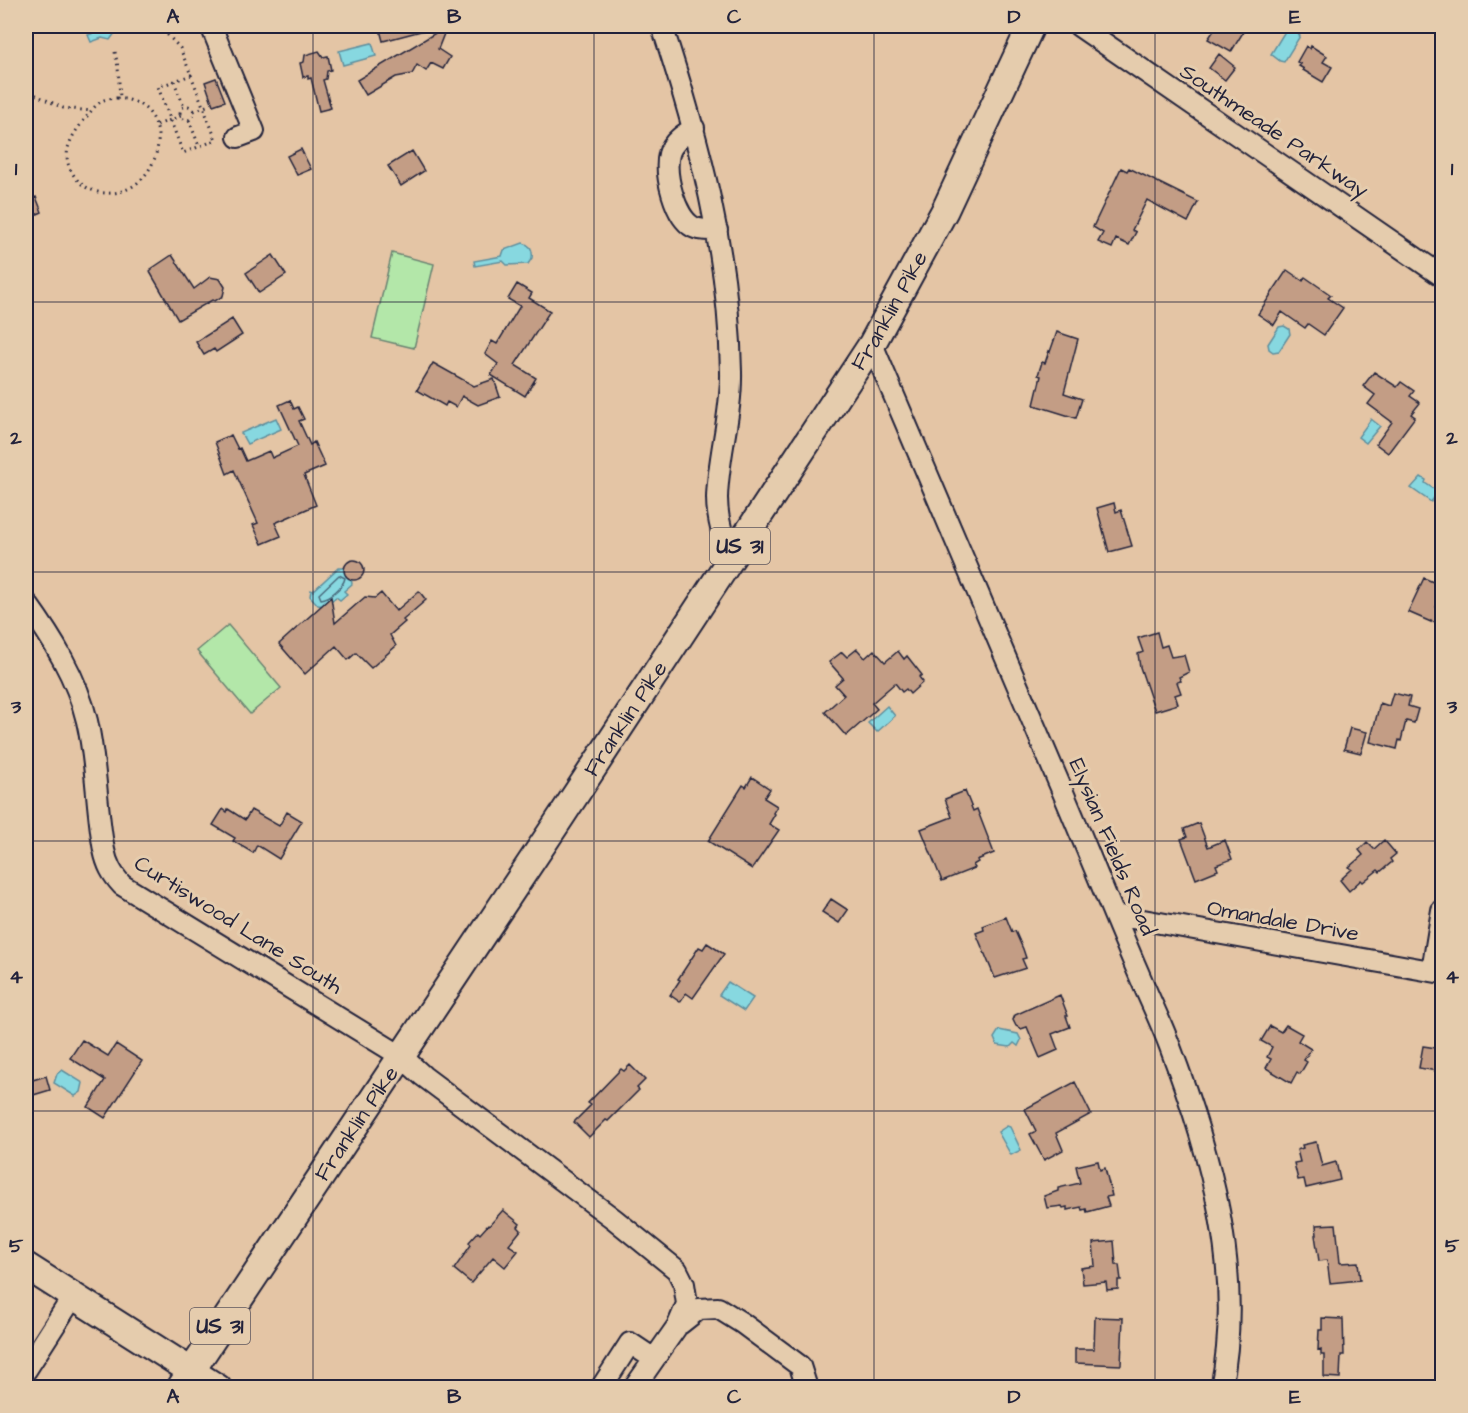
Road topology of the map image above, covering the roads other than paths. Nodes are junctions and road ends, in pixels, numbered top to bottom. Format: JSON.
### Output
{"nodes":[{"id":1,"x":212,"y":26,"type":"edge"},
{"id":2,"x":662,"y":26,"type":"edge"},
{"id":3,"x":1031,"y":26,"type":"edge"},
{"id":4,"x":1079,"y":26,"type":"edge"},
{"id":5,"x":694,"y":128,"type":"junction"},
{"id":6,"x":238,"y":137,"type":"dead end"},
{"id":7,"x":717,"y":230,"type":"junction"},
{"id":8,"x":1443,"y":276,"type":"edge"},
{"id":9,"x":872,"y":344,"type":"junction"},
{"id":10,"x":730,"y":560,"type":"junction"},
{"id":11,"x":26,"y":602,"type":"edge"},
{"id":12,"x":1443,"y":910,"type":"edge"},
{"id":13,"x":1115,"y":915,"type":"junction"},
{"id":14,"x":1437,"y":972,"type":"edge"},
{"id":15,"x":400,"y":1056,"type":"junction"},
{"id":16,"x":26,"y":1266,"type":"edge"},
{"id":17,"x":684,"y":1284,"type":"junction"},
{"id":18,"x":74,"y":1295,"type":"junction"},
{"id":19,"x":718,"y":1308,"type":"junction"},
{"id":20,"x":678,"y":1325,"type":"junction"},
{"id":21,"x":654,"y":1359,"type":"junction"},
{"id":22,"x":26,"y":1370,"type":"edge"},
{"id":23,"x":186,"y":1379,"type":"edge"},
{"id":24,"x":218,"y":1388,"type":"edge"},
{"id":25,"x":601,"y":1388,"type":"edge"},
{"id":26,"x":634,"y":1388,"type":"edge"},
{"id":27,"x":807,"y":1388,"type":"edge"},
{"id":28,"x":1221,"y":1388,"type":"edge"}],
"edges":[{"from":1,"to":6,"type":"street"},
{"from":2,"to":5,"type":"street"},
{"from":3,"to":9,"type":"main road","name":"Franklin Pike","number":"US 31"},
{"from":4,"to":8,"type":"street","name":"Southmeade Parkway"},
{"from":5,"to":7,"type":"street"},
{"from":5,"to":7,"type":"street"},
{"from":7,"to":10,"type":"street"},
{"from":9,"to":10,"type":"main road","name":"Franklin Pike","number":"US 31"},
{"from":9,"to":13,"type":"street","name":"Elysian Fields Road"},
{"from":10,"to":15,"type":"main road","name":"Franklin Pike","number":"US 31"},
{"from":11,"to":15,"type":"street","name":"Curtiswood Lane South"},
{"from":12,"to":14,"type":"street"},
{"from":13,"to":14,"type":"street","name":"Omandale Drive"},
{"from":13,"to":28,"type":"street","name":"Elysian Fields Road"},
{"from":15,"to":17,"type":"street","name":"Curtiswood Lane South"},
{"from":15,"to":23,"type":"main road","name":"Franklin Pike","number":"US 31"},
{"from":16,"to":18,"type":"main road"},
{"from":17,"to":19,"type":"street","name":"Curtiswood Lane South"},
{"from":17,"to":20,"type":"street"},
{"from":18,"to":22,"type":"street"},
{"from":18,"to":23,"type":"main road"},
{"from":19,"to":20,"type":"street"},
{"from":19,"to":27,"type":"street","name":"Curtiswood Lane South"},
{"from":20,"to":21,"type":"street"},
{"from":21,"to":25,"type":"street"},
{"from":21,"to":26,"type":"street"},
{"from":23,"to":24,"type":"main road"}]}
